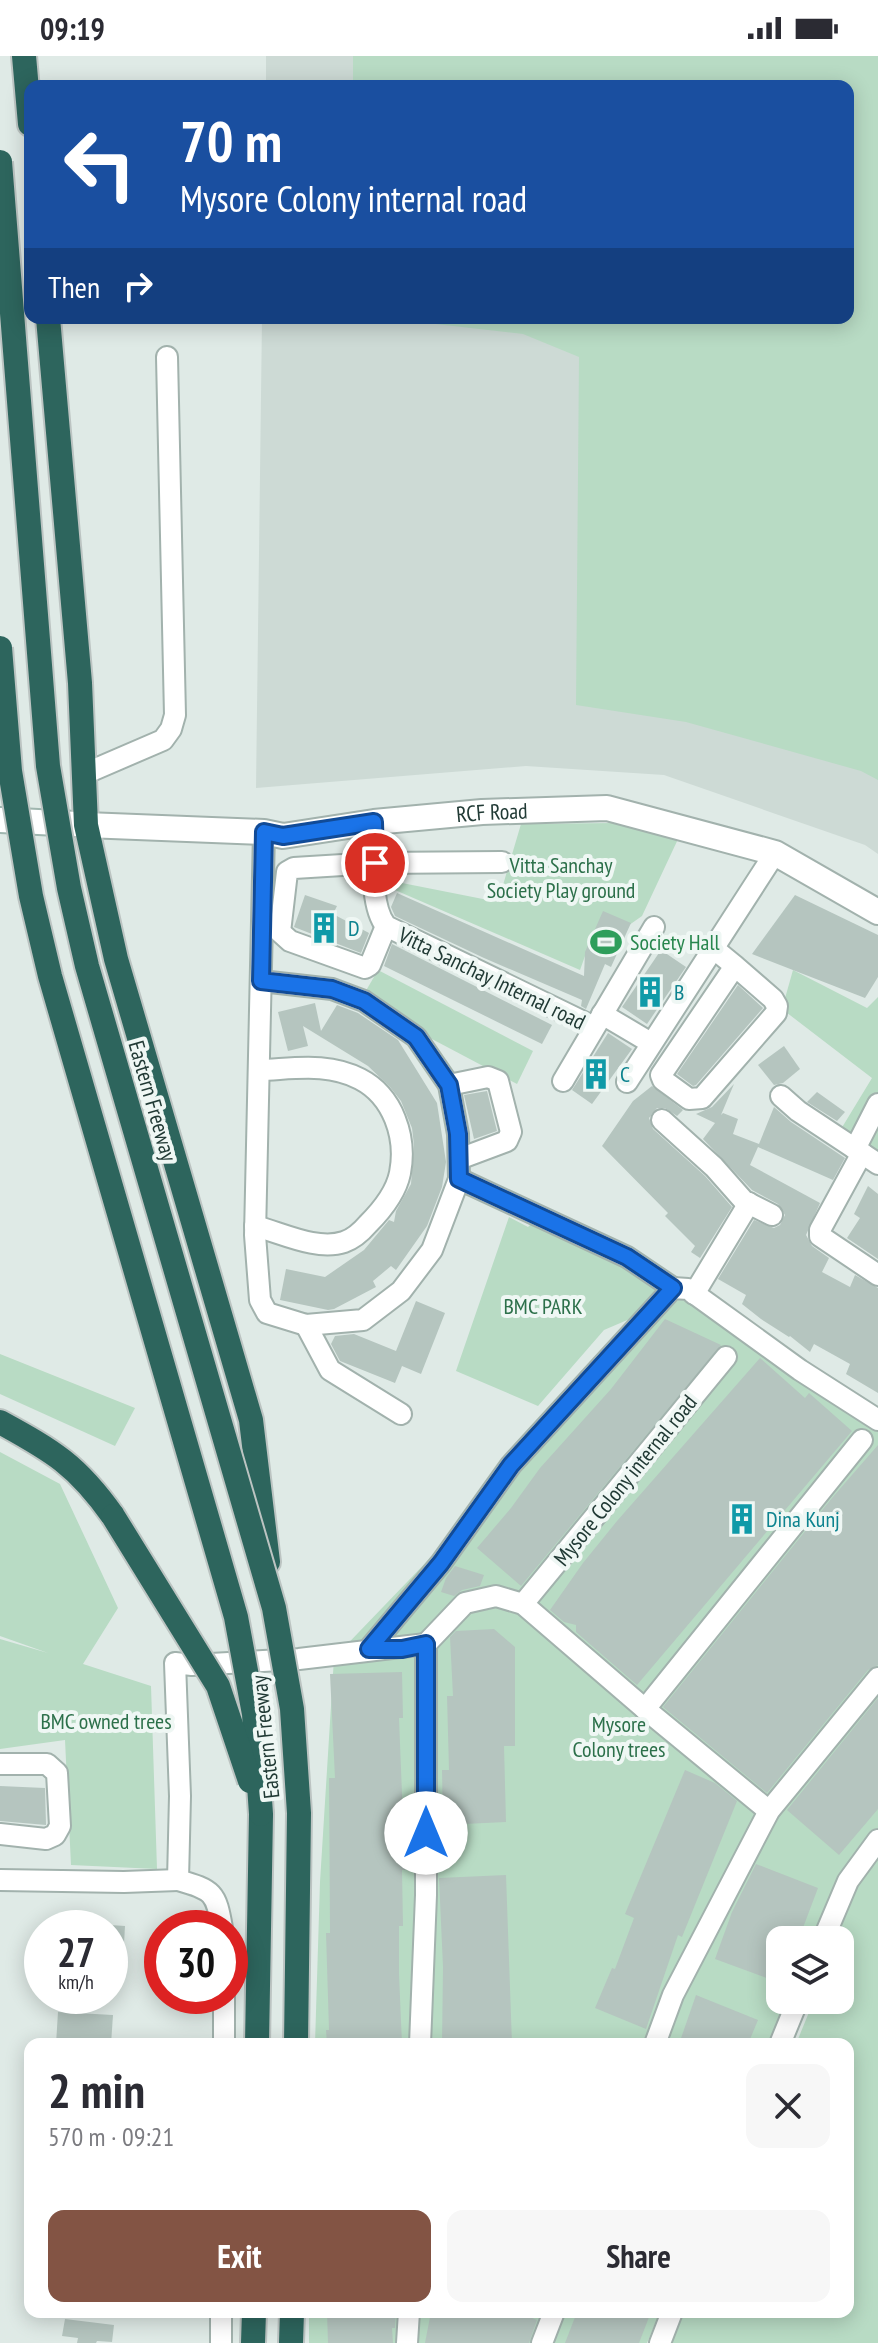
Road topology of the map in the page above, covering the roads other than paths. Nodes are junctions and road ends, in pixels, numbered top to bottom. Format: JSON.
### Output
{"nodes":[{"id":1,"x":24,"y":56,"type":"edge"},
{"id":2,"x":26,"y":80,"type":"edge"},
{"id":3,"x":0,"y":162,"type":"edge"},
{"id":4,"x":49,"y":324,"type":"edge"},
{"id":5,"x":167,"y":357,"type":"dead end"},
{"id":6,"x":0,"y":648,"type":"edge"},
{"id":7,"x":84,"y":774,"type":"junction"},
{"id":8,"x":0,"y":820,"type":"edge"},
{"id":9,"x":374,"y":822,"type":"junction"},
{"id":10,"x":86,"y":825,"type":"junction"},
{"id":11,"x":264,"y":832,"type":"junction"},
{"id":12,"x":775,"y":853,"type":"junction"},
{"id":13,"x":502,"y":862,"type":"dead end"},
{"id":14,"x":375,"y":863,"type":"junction"},
{"id":15,"x":878,"y":912,"type":"edge"},
{"id":16,"x":386,"y":926,"type":"junction"},
{"id":17,"x":654,"y":927,"type":"dead end"},
{"id":18,"x":713,"y":948,"type":"junction"},
{"id":19,"x":735,"y":966,"type":"junction"},
{"id":20,"x":261,"y":981,"type":"junction"},
{"id":21,"x":598,"y":1021,"type":"junction"},
{"id":22,"x":651,"y":1043,"type":"junction"},
{"id":23,"x":259,"y":1070,"type":"junction"},
{"id":24,"x":563,"y":1081,"type":"dead end"},
{"id":25,"x":627,"y":1082,"type":"dead end"},
{"id":26,"x":449,"y":1085,"type":"junction"},
{"id":27,"x":781,"y":1096,"type":"dead end"},
{"id":28,"x":878,"y":1104,"type":"edge"},
{"id":29,"x":662,"y":1120,"type":"dead end"},
{"id":30,"x":865,"y":1156,"type":"edge"},
{"id":31,"x":459,"y":1169,"type":"junction"},
{"id":32,"x":749,"y":1203,"type":"junction"},
{"id":33,"x":772,"y":1215,"type":"dead end"},
{"id":34,"x":255,"y":1226,"type":"junction"},
{"id":35,"x":878,"y":1275,"type":"edge"},
{"id":36,"x":673,"y":1288,"type":"junction"},
{"id":37,"x":694,"y":1294,"type":"junction"},
{"id":38,"x":306,"y":1325,"type":"junction"},
{"id":39,"x":726,"y":1357,"type":"dead end"},
{"id":40,"x":401,"y":1414,"type":"dead end"},
{"id":41,"x":878,"y":1420,"type":"edge"},
{"id":42,"x":0,"y":1422,"type":"edge"},
{"id":43,"x":862,"y":1440,"type":"dead end"},
{"id":44,"x":523,"y":1604,"type":"junction"},
{"id":45,"x":274,"y":1608,"type":"junction"},
{"id":46,"x":426,"y":1644,"type":"junction"},
{"id":47,"x":369,"y":1649,"type":"junction"},
{"id":48,"x":878,"y":1678,"type":"edge"},
{"id":49,"x":645,"y":1709,"type":"junction"},
{"id":50,"x":0,"y":1764,"type":"edge"},
{"id":51,"x":769,"y":1811,"type":"junction"},
{"id":52,"x":261,"y":1814,"type":"junction"},
{"id":53,"x":0,"y":1834,"type":"edge"},
{"id":54,"x":878,"y":1840,"type":"edge"},
{"id":55,"x":0,"y":1880,"type":"edge"},
{"id":56,"x":178,"y":1880,"type":"junction"},
{"id":57,"x":219,"y":1910,"type":"edge"},
{"id":58,"x":829,"y":1926,"type":"edge"},
{"id":59,"x":224,"y":2014,"type":"edge"},
{"id":60,"x":792,"y":2014,"type":"edge"},
{"id":61,"x":224,"y":2038,"type":"edge"},
{"id":62,"x":257,"y":2038,"type":"edge"},
{"id":63,"x":296,"y":2038,"type":"edge"},
{"id":64,"x":420,"y":2038,"type":"edge"},
{"id":65,"x":657,"y":2038,"type":"edge"},
{"id":66,"x":782,"y":2038,"type":"edge"},
{"id":67,"x":221,"y":2318,"type":"edge"},
{"id":68,"x":254,"y":2318,"type":"edge"},
{"id":69,"x":292,"y":2318,"type":"edge"},
{"id":70,"x":409,"y":2318,"type":"edge"},
{"id":71,"x":552,"y":2318,"type":"edge"},
{"id":72,"x":670,"y":2318,"type":"edge"},
{"id":73,"x":221,"y":2343,"type":"edge"},
{"id":74,"x":253,"y":2343,"type":"edge"},
{"id":75,"x":291,"y":2343,"type":"edge"},
{"id":76,"x":407,"y":2343,"type":"edge"},
{"id":77,"x":542,"y":2343,"type":"edge"},
{"id":78,"x":660,"y":2343,"type":"edge"}],
"edges":[{"from":1,"to":2,"type":"highway"},
{"from":3,"to":45,"type":"highway","name":"Eastern Freeway","bridge":true},
{"from":4,"to":7,"type":"highway"},
{"from":5,"to":7,"type":"street"},
{"from":6,"to":52,"type":"highway","name":"Eastern Freeway","bridge":true},
{"from":7,"to":10,"type":"highway"},
{"from":8,"to":10,"type":"street","name":"RCF Road"},
{"from":9,"to":11,"type":"street","name":"RCF Road"},
{"from":9,"to":12,"type":"street","name":"RCF Road"},
{"from":9,"to":14,"type":"street","name":"Vitta Sanchay Internal road"},
{"from":10,"to":11,"type":"street","name":"RCF Road"},
{"from":10,"to":45,"type":"highway","bridge":true},
{"from":11,"to":20,"type":"street"},
{"from":12,"to":15,"type":"street","name":"RCF Road"},
{"from":12,"to":18,"type":"street"},
{"from":13,"to":14,"type":"street"},
{"from":14,"to":16,"type":"street","name":"Vitta Sanchay Internal road"},
{"from":14,"to":16,"type":"street"},
{"from":16,"to":21,"type":"street","name":"Vitta Sanchay Internal road"},
{"from":17,"to":21,"type":"street","name":"Vitta Sanchay Internal road"},
{"from":18,"to":19,"type":"street"},
{"from":18,"to":22,"type":"street"},
{"from":19,"to":19,"type":"street"},
{"from":20,"to":23,"type":"street"},
{"from":20,"to":26,"type":"street"},
{"from":21,"to":22,"type":"street","name":"Vitta Sanchay Internal road"},
{"from":21,"to":24,"type":"street"},
{"from":22,"to":25,"type":"street"},
{"from":23,"to":34,"type":"street"},
{"from":23,"to":34,"type":"street"},
{"from":26,"to":31,"type":"street"},
{"from":26,"to":31,"type":"street"},
{"from":27,"to":30,"type":"street"},
{"from":28,"to":30,"type":"street"},
{"from":29,"to":32,"type":"street"},
{"from":30,"to":35,"type":"street"},
{"from":31,"to":36,"type":"street"},
{"from":31,"to":38,"type":"street"},
{"from":32,"to":33,"type":"street"},
{"from":32,"to":37,"type":"street"},
{"from":34,"to":38,"type":"street"},
{"from":36,"to":37,"type":"street"},
{"from":36,"to":47,"type":"street"},
{"from":37,"to":41,"type":"street"},
{"from":38,"to":40,"type":"street"},
{"from":39,"to":44,"type":"street","name":"Mysore Colony internal road"},
{"from":42,"to":52,"type":"highway","bridge":true},
{"from":43,"to":49,"type":"street"},
{"from":44,"to":46,"type":"street"},
{"from":44,"to":49,"type":"street"},
{"from":45,"to":63,"type":"highway","name":"Eastern Freeway","bridge":true},
{"from":46,"to":47,"type":"street"},
{"from":46,"to":64,"type":"street"},
{"from":47,"to":56,"type":"street"},
{"from":48,"to":51,"type":"street"},
{"from":49,"to":51,"type":"street"},
{"from":50,"to":53,"type":"street"},
{"from":51,"to":65,"type":"street"},
{"from":52,"to":62,"type":"highway","name":"Eastern Freeway"},
{"from":54,"to":58,"type":"street"},
{"from":55,"to":56,"type":"street"},
{"from":56,"to":57,"type":"street"},
{"from":59,"to":61,"type":"street"},
{"from":60,"to":66,"type":"street"},
{"from":67,"to":73,"type":"street"},
{"from":68,"to":74,"type":"highway"},
{"from":69,"to":75,"type":"highway"},
{"from":70,"to":76,"type":"street"},
{"from":71,"to":77,"type":"street"},
{"from":72,"to":78,"type":"street"}]}
